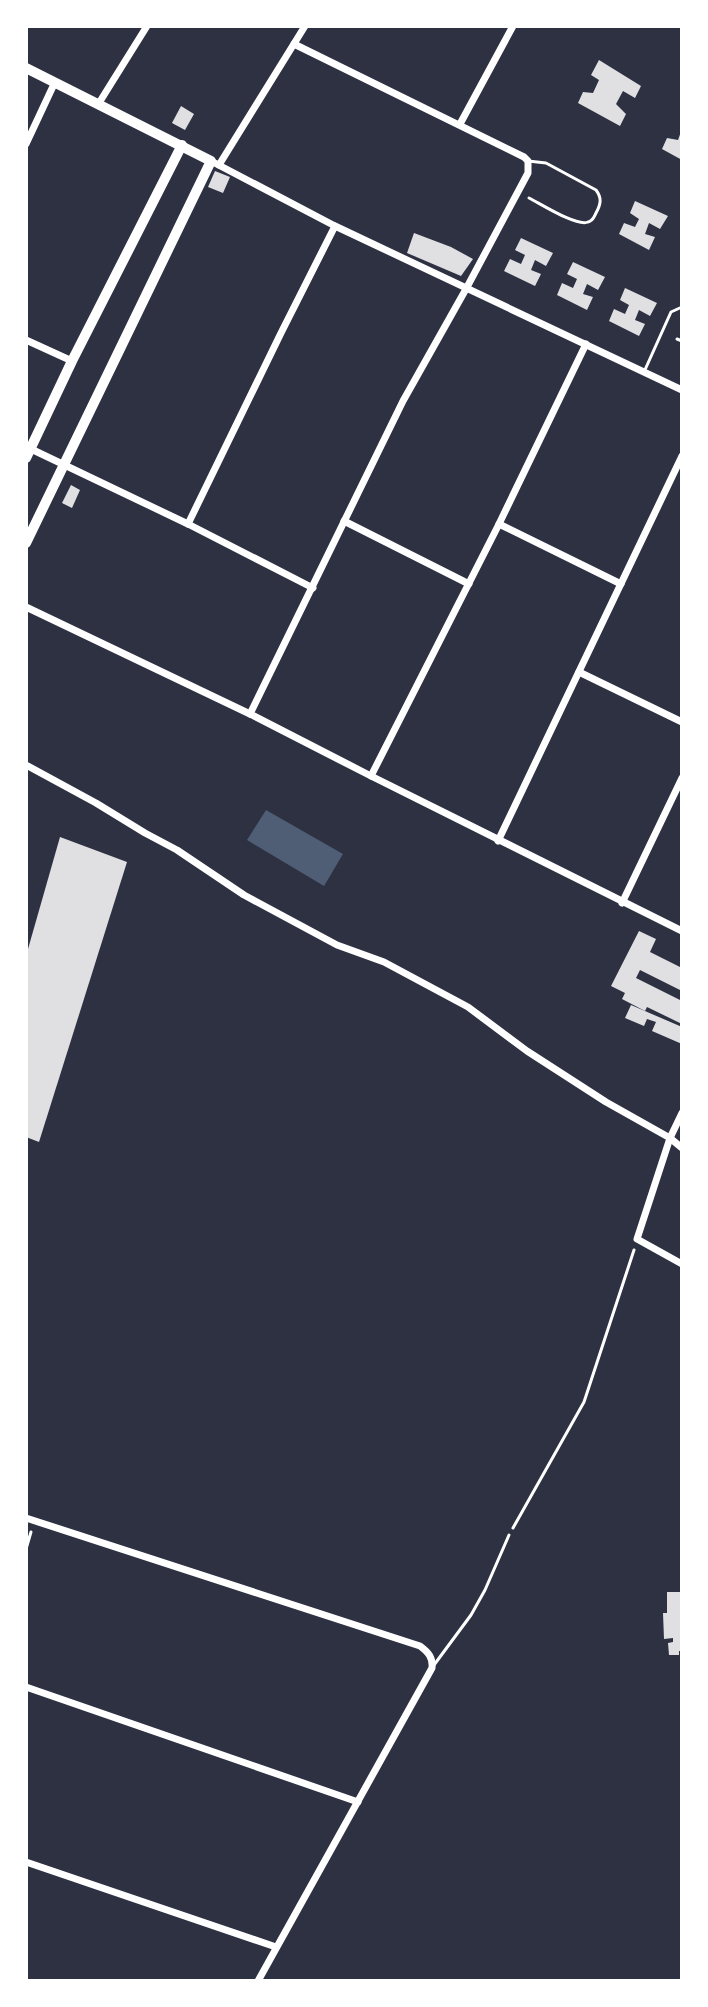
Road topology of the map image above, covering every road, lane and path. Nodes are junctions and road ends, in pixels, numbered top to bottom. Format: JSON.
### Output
{"nodes":[{"id":1,"x":147,"y":26,"type":"edge"},
{"id":2,"x":305,"y":26,"type":"edge"},
{"id":3,"x":513,"y":26,"type":"edge"},
{"id":4,"x":294,"y":44,"type":"junction"},
{"id":5,"x":26,"y":68,"type":"edge"},
{"id":6,"x":55,"y":82,"type":"junction"},
{"id":7,"x":99,"y":103,"type":"junction"},
{"id":8,"x":460,"y":124,"type":"junction"},
{"id":9,"x":26,"y":144,"type":"edge"},
{"id":10,"x":182,"y":145,"type":"junction"},
{"id":11,"x":528,"y":161,"type":"junction"},
{"id":12,"x":215,"y":163,"type":"junction"},
{"id":13,"x":529,"y":198,"type":"dead end"},
{"id":14,"x":335,"y":226,"type":"junction"},
{"id":15,"x":466,"y":289,"type":"junction"},
{"id":16,"x":682,"y":307,"type":"edge"},
{"id":17,"x":26,"y":340,"type":"edge"},
{"id":18,"x":586,"y":344,"type":"junction"},
{"id":19,"x":72,"y":361,"type":"junction"},
{"id":20,"x":644,"y":372,"type":"junction"},
{"id":21,"x":682,"y":390,"type":"edge"},
{"id":22,"x":28,"y":454,"type":"edge"},
{"id":23,"x":682,"y":456,"type":"edge"},
{"id":24,"x":63,"y":465,"type":"junction"},
{"id":25,"x":344,"y":521,"type":"junction"},
{"id":26,"x":188,"y":524,"type":"junction"},
{"id":27,"x":499,"y":524,"type":"junction"},
{"id":28,"x":26,"y":543,"type":"edge"},
{"id":29,"x":469,"y":584,"type":"junction"},
{"id":30,"x":621,"y":584,"type":"junction"},
{"id":31,"x":313,"y":588,"type":"junction"},
{"id":32,"x":26,"y":607,"type":"edge"},
{"id":33,"x":579,"y":672,"type":"junction"},
{"id":34,"x":250,"y":714,"type":"junction"},
{"id":35,"x":682,"y":722,"type":"edge"},
{"id":36,"x":26,"y":765,"type":"edge"},
{"id":37,"x":371,"y":776,"type":"junction"},
{"id":38,"x":682,"y":778,"type":"edge"},
{"id":39,"x":498,"y":841,"type":"junction"},
{"id":40,"x":622,"y":903,"type":"junction"},
{"id":41,"x":682,"y":931,"type":"edge"},
{"id":42,"x":682,"y":1113,"type":"edge"},
{"id":43,"x":670,"y":1138,"type":"junction"},
{"id":44,"x":682,"y":1148,"type":"edge"},
{"id":45,"x":637,"y":1239,"type":"junction"},
{"id":46,"x":682,"y":1264,"type":"edge"},
{"id":47,"x":26,"y":1518,"type":"edge"},
{"id":48,"x":35,"y":1521,"type":"junction"},
{"id":49,"x":509,"y":1535,"type":"joint"},
{"id":50,"x":26,"y":1549,"type":"edge"},
{"id":51,"x":432,"y":1668,"type":"junction"},
{"id":52,"x":26,"y":1687,"type":"edge"},
{"id":53,"x":358,"y":1802,"type":"junction"},
{"id":54,"x":26,"y":1862,"type":"edge"},
{"id":55,"x":276,"y":1947,"type":"junction"},
{"id":56,"x":258,"y":1981,"type":"edge"}],
"edges":[{"from":1,"to":7,"type":"street"},
{"from":2,"to":4,"type":"street"},
{"from":3,"to":8,"type":"street"},
{"from":4,"to":8,"type":"street"},
{"from":4,"to":12,"type":"street"},
{"from":5,"to":6,"type":"main road"},
{"from":6,"to":7,"type":"main road"},
{"from":6,"to":9,"type":"street"},
{"from":7,"to":10,"type":"main road"},
{"from":8,"to":11,"type":"street"},
{"from":10,"to":12,"type":"main road"},
{"from":10,"to":19,"type":"main road"},
{"from":11,"to":13,"type":"lane"},
{"from":11,"to":15,"type":"street"},
{"from":12,"to":14,"type":"street"},
{"from":12,"to":24,"type":"main road"},
{"from":14,"to":15,"type":"street"},
{"from":14,"to":26,"type":"street"},
{"from":15,"to":18,"type":"street"},
{"from":15,"to":25,"type":"street"},
{"from":16,"to":20,"type":"lane"},
{"from":17,"to":19,"type":"street"},
{"from":18,"to":20,"type":"street"},
{"from":18,"to":27,"type":"street"},
{"from":19,"to":22,"type":"main road"},
{"from":20,"to":21,"type":"street"},
{"from":22,"to":24,"type":"street"},
{"from":23,"to":30,"type":"street"},
{"from":24,"to":26,"type":"street"},
{"from":24,"to":28,"type":"main road"},
{"from":25,"to":29,"type":"street"},
{"from":25,"to":31,"type":"street"},
{"from":26,"to":31,"type":"street"},
{"from":27,"to":29,"type":"street"},
{"from":27,"to":30,"type":"street"},
{"from":29,"to":37,"type":"street"},
{"from":30,"to":33,"type":"street"},
{"from":31,"to":34,"type":"street"},
{"from":32,"to":34,"type":"street"},
{"from":33,"to":35,"type":"street"},
{"from":33,"to":39,"type":"street"},
{"from":34,"to":37,"type":"street"},
{"from":36,"to":43,"type":"street"},
{"from":37,"to":39,"type":"street"},
{"from":38,"to":40,"type":"street"},
{"from":39,"to":40,"type":"street"},
{"from":40,"to":41,"type":"street"},
{"from":42,"to":43,"type":"street"},
{"from":43,"to":44,"type":"street"},
{"from":43,"to":45,"type":"street"},
{"from":45,"to":46,"type":"street"},
{"from":45,"to":49,"type":"path"},
{"from":47,"to":48,"type":"street"},
{"from":48,"to":50,"type":"path"},
{"from":48,"to":51,"type":"street"},
{"from":49,"to":51,"type":"lane"},
{"from":51,"to":53,"type":"street"},
{"from":52,"to":53,"type":"street"},
{"from":53,"to":55,"type":"street"},
{"from":54,"to":55,"type":"street"},
{"from":55,"to":56,"type":"street"}]}
